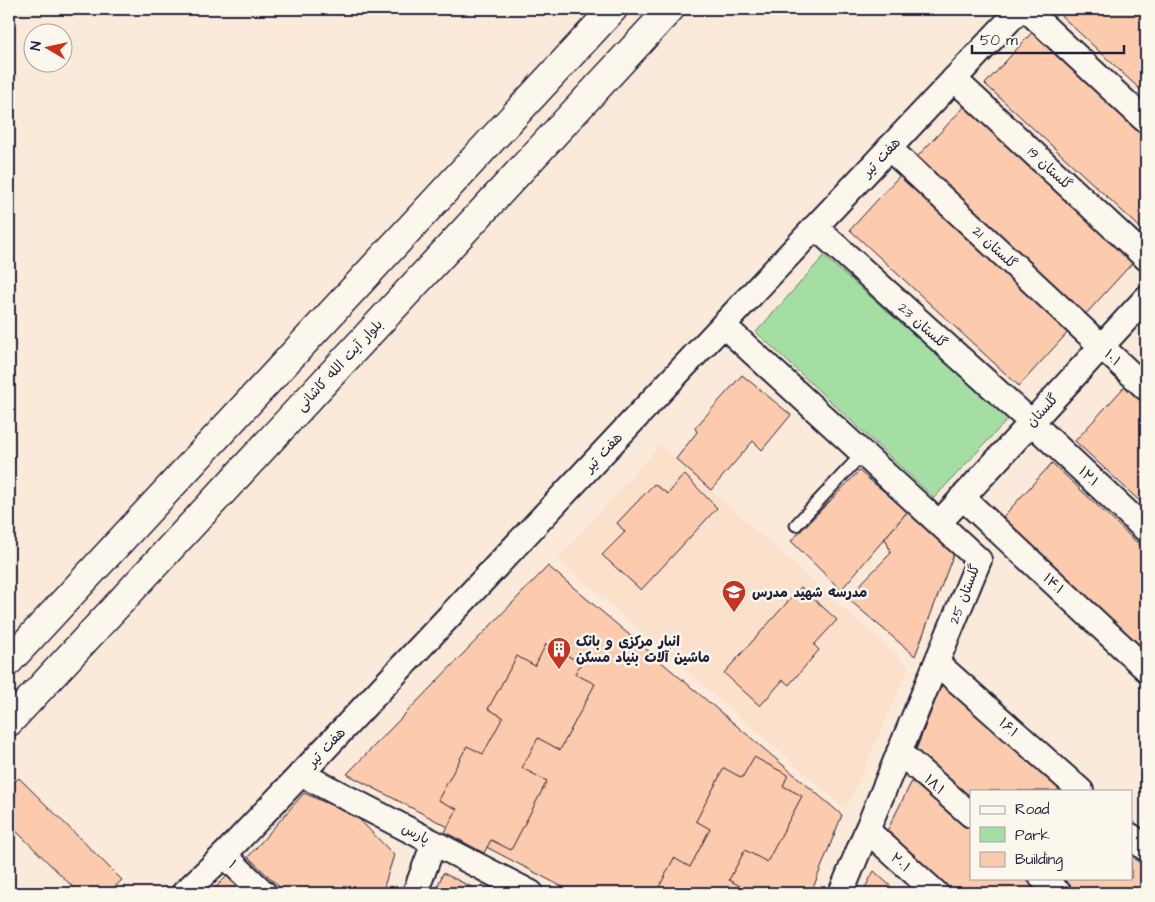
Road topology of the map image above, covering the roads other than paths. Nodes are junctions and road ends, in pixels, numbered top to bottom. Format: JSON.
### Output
{"nodes":[{"id":1,"x":613,"y":9,"type":"edge"},
{"id":2,"x":670,"y":9,"type":"edge"},
{"id":3,"x":1020,"y":9,"type":"edge"},
{"id":4,"x":1026,"y":9,"type":"edge"},
{"id":5,"x":954,"y":79,"type":"junction"},
{"id":6,"x":1146,"y":121,"type":"edge"},
{"id":7,"x":889,"y":148,"type":"junction"},
{"id":8,"x":815,"y":227,"type":"junction"},
{"id":9,"x":1146,"y":258,"type":"edge"},
{"id":10,"x":1146,"y":298,"type":"edge"},
{"id":11,"x":723,"y":325,"type":"junction"},
{"id":12,"x":1101,"y":346,"type":"junction"},
{"id":13,"x":1146,"y":388,"type":"edge"},
{"id":14,"x":1031,"y":422,"type":"junction"},
{"id":15,"x":863,"y":453,"type":"junction"},
{"id":16,"x":962,"y":497,"type":"junction"},
{"id":17,"x":938,"y":523,"type":"junction"},
{"id":18,"x":796,"y":525,"type":"dead end"},
{"id":19,"x":1146,"y":530,"type":"edge"},
{"id":20,"x":9,"y":661,"type":"edge"},
{"id":21,"x":936,"y":663,"type":"junction"},
{"id":22,"x":1146,"y":669,"type":"edge"},
{"id":23,"x":9,"y":722,"type":"edge"},
{"id":24,"x":900,"y":752,"type":"junction"},
{"id":25,"x":301,"y":774,"type":"junction"},
{"id":26,"x":1080,"y":790,"type":"edge"},
{"id":27,"x":970,"y":814,"type":"edge"},
{"id":28,"x":867,"y":830,"type":"junction"},
{"id":29,"x":1132,"y":837,"type":"edge"},
{"id":30,"x":434,"y":843,"type":"junction"},
{"id":31,"x":1146,"y":849,"type":"edge"},
{"id":32,"x":224,"y":855,"type":"junction"},
{"id":33,"x":1044,"y":880,"type":"edge"},
{"id":34,"x":184,"y":893,"type":"edge"},
{"id":35,"x":264,"y":893,"type":"edge"},
{"id":36,"x":415,"y":893,"type":"edge"},
{"id":37,"x":531,"y":893,"type":"edge"},
{"id":38,"x":841,"y":893,"type":"edge"},
{"id":39,"x":936,"y":893,"type":"edge"},
{"id":40,"x":1059,"y":893,"type":"edge"}],
"edges":[{"from":1,"to":20,"type":"main road"},
{"from":2,"to":23,"type":"main road","name":"بلوار آیت الله کاشانی"},
{"from":3,"to":5,"type":"street","name":"هفت تیر"},
{"from":4,"to":6,"type":"street"},
{"from":5,"to":7,"type":"street","name":"هفت تیر"},
{"from":5,"to":9,"type":"street","name":"گلستان 19"},
{"from":7,"to":8,"type":"street","name":"هفت تیر"},
{"from":7,"to":12,"type":"street","name":"گلستان 21"},
{"from":8,"to":11,"type":"street","name":"هفت تیر"},
{"from":8,"to":14,"type":"street","name":"گلستان 23"},
{"from":10,"to":12,"type":"street","name":"گلستان"},
{"from":11,"to":15,"type":"street","name":"گلستان 25"},
{"from":11,"to":25,"type":"street","name":"هفت تیر"},
{"from":12,"to":13,"type":"street","name":"۱۰.۱"},
{"from":12,"to":14,"type":"street","name":"گلستان"},
{"from":14,"to":16,"type":"street","name":"گلستان"},
{"from":14,"to":19,"type":"street","name":"۱۲.۱"},
{"from":15,"to":17,"type":"street","name":"گلستان 25"},
{"from":15,"to":18,"type":"lane"},
{"from":16,"to":17,"type":"street","name":"گلستان"},
{"from":16,"to":22,"type":"street","name":"۱۴.۱"},
{"from":17,"to":21,"type":"street","name":"گلستان 25"},
{"from":21,"to":24,"type":"street","name":"گلستان 25"},
{"from":21,"to":26,"type":"street","name":"۱۶.۱"},
{"from":24,"to":27,"type":"street","name":"۱۸.۱"},
{"from":24,"to":28,"type":"street","name":"گلستان 25"},
{"from":25,"to":30,"type":"street","name":"پارس"},
{"from":25,"to":32,"type":"street","name":"هفت تیر"},
{"from":28,"to":38,"type":"street","name":"گلستان 25"},
{"from":28,"to":39,"type":"street","name":"۲۰.۱"},
{"from":29,"to":31,"type":"street"},
{"from":30,"to":36,"type":"street"},
{"from":30,"to":37,"type":"street","name":"پارس"},
{"from":32,"to":34,"type":"street","name":"هفت تیر"},
{"from":32,"to":35,"type":"street","name":"۱"},
{"from":33,"to":40,"type":"street"}]}
